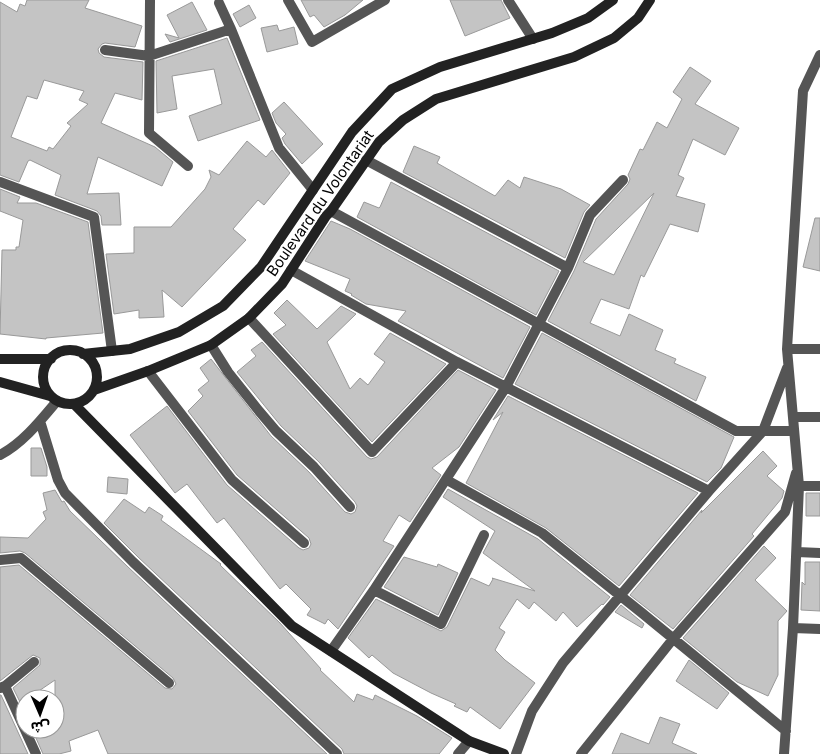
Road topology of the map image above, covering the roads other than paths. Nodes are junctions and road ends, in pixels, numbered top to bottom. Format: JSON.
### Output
{"nodes":[{"id":1,"x":150,"y":0,"type":"edge"},
{"id":2,"x":288,"y":0,"type":"edge"},
{"id":3,"x":385,"y":0,"type":"edge"},
{"id":4,"x":508,"y":0,"type":"edge"},
{"id":5,"x":613,"y":0,"type":"edge"},
{"id":6,"x":650,"y":0,"type":"edge"},
{"id":7,"x":219,"y":3,"type":"dead end"},
{"id":8,"x":232,"y":29,"type":"junction"},
{"id":9,"x":533,"y":39,"type":"junction"},
{"id":10,"x":105,"y":50,"type":"dead end"},
{"id":11,"x":820,"y":55,"type":"edge"},
{"id":12,"x":149,"y":56,"type":"junction"},
{"id":13,"x":366,"y":160,"type":"junction"},
{"id":14,"x":188,"y":166,"type":"dead end"},
{"id":15,"x":623,"y":180,"type":"dead end"},
{"id":16,"x":0,"y":182,"type":"edge"},
{"id":17,"x":313,"y":190,"type":"junction"},
{"id":18,"x":332,"y":211,"type":"junction"},
{"id":19,"x":568,"y":268,"type":"junction"},
{"id":20,"x":291,"y":270,"type":"junction"},
{"id":21,"x":249,"y":318,"type":"junction"},
{"id":22,"x":539,"y":324,"type":"junction"},
{"id":23,"x":211,"y":345,"type":"junction"},
{"id":24,"x":787,"y":348,"type":"junction"},
{"id":25,"x":820,"y":348,"type":"edge"},
{"id":26,"x":112,"y":351,"type":"junction"},
{"id":27,"x":83,"y":354,"type":"junction"},
{"id":28,"x":0,"y":359,"type":"edge"},
{"id":29,"x":50,"y":359,"type":"junction"},
{"id":30,"x":457,"y":362,"type":"junction"},
{"id":31,"x":788,"y":364,"type":"junction"},
{"id":32,"x":148,"y":371,"type":"junction"},
{"id":33,"x":0,"y":382,"type":"edge"},
{"id":34,"x":506,"y":386,"type":"junction"},
{"id":35,"x":94,"y":390,"type":"junction"},
{"id":36,"x":54,"y":398,"type":"junction"},
{"id":37,"x":74,"y":404,"type":"junction"},
{"id":38,"x":793,"y":417,"type":"junction"},
{"id":39,"x":820,"y":417,"type":"edge"},
{"id":40,"x":40,"y":421,"type":"junction"},
{"id":41,"x":763,"y":431,"type":"junction"},
{"id":42,"x":794,"y":431,"type":"junction"},
{"id":43,"x":0,"y":455,"type":"edge"},
{"id":44,"x":798,"y":468,"type":"junction"},
{"id":45,"x":447,"y":480,"type":"junction"},
{"id":46,"x":799,"y":486,"type":"junction"},
{"id":47,"x":820,"y":486,"type":"edge"},
{"id":48,"x":709,"y":491,"type":"junction"},
{"id":49,"x":350,"y":507,"type":"dead end"},
{"id":50,"x":484,"y":535,"type":"dead end"},
{"id":51,"x":304,"y":543,"type":"dead end"},
{"id":52,"x":797,"y":552,"type":"junction"},
{"id":53,"x":820,"y":553,"type":"edge"},
{"id":54,"x":0,"y":560,"type":"edge"},
{"id":55,"x":374,"y":590,"type":"junction"},
{"id":56,"x":620,"y":596,"type":"junction"},
{"id":57,"x":793,"y":628,"type":"junction"},
{"id":58,"x":820,"y":629,"type":"edge"},
{"id":59,"x":673,"y":639,"type":"junction"},
{"id":60,"x":331,"y":651,"type":"junction"},
{"id":61,"x":34,"y":662,"type":"dead end"},
{"id":62,"x":169,"y":683,"type":"dead end"},
{"id":63,"x":3,"y":687,"type":"edge"},
{"id":64,"x":786,"y":731,"type":"junction"},
{"id":65,"x":469,"y":741,"type":"junction"},
{"id":66,"x":36,"y":754,"type":"edge"},
{"id":67,"x":337,"y":754,"type":"edge"},
{"id":68,"x":458,"y":754,"type":"edge"},
{"id":69,"x":504,"y":754,"type":"edge"},
{"id":70,"x":516,"y":754,"type":"edge"},
{"id":71,"x":581,"y":754,"type":"edge"},
{"id":72,"x":784,"y":754,"type":"edge"}],
"edges":[{"from":1,"to":12,"type":"street"},
{"from":2,"to":3,"type":"street"},
{"from":4,"to":9,"type":"street"},
{"from":5,"to":9,"type":"main road","name":"Boulevard du Volontariat"},
{"from":6,"to":13,"type":"main road","name":"Boulevard du Volontariat"},
{"from":7,"to":8,"type":"street"},
{"from":8,"to":12,"type":"street"},
{"from":8,"to":17,"type":"street"},
{"from":9,"to":17,"type":"main road","name":"Boulevard du Volontariat"},
{"from":10,"to":12,"type":"street"},
{"from":11,"to":24,"type":"street"},
{"from":12,"to":14,"type":"street"},
{"from":13,"to":18,"type":"main road","name":"Boulevard du Volontariat"},
{"from":13,"to":19,"type":"street"},
{"from":15,"to":19,"type":"street"},
{"from":16,"to":26,"type":"street"},
{"from":17,"to":26,"type":"main road","name":"Boulevard du Volontariat"},
{"from":18,"to":20,"type":"main road","name":"Boulevard du Volontariat"},
{"from":18,"to":22,"type":"street"},
{"from":19,"to":22,"type":"street"},
{"from":20,"to":21,"type":"main road","name":"Boulevard du Volontariat"},
{"from":20,"to":30,"type":"street"},
{"from":21,"to":23,"type":"main road","name":"Boulevard du Volontariat"},
{"from":21,"to":30,"type":"street"},
{"from":22,"to":34,"type":"street"},
{"from":22,"to":41,"type":"street"},
{"from":23,"to":32,"type":"main road","name":"Boulevard du Volontariat"},
{"from":23,"to":49,"type":"street"},
{"from":24,"to":25,"type":"street"},
{"from":24,"to":31,"type":"street"},
{"from":26,"to":27,"type":"main road","name":"Boulevard du Volontariat"},
{"from":27,"to":29,"type":"main road"},
{"from":27,"to":35,"type":"main road"},
{"from":28,"to":29,"type":"main road"},
{"from":29,"to":36,"type":"main road"},
{"from":30,"to":34,"type":"street"},
{"from":31,"to":38,"type":"street"},
{"from":31,"to":41,"type":"street"},
{"from":32,"to":35,"type":"main road","name":"Boulevard du Volontariat"},
{"from":32,"to":51,"type":"street"},
{"from":33,"to":36,"type":"main road"},
{"from":34,"to":45,"type":"street"},
{"from":34,"to":48,"type":"street"},
{"from":35,"to":37,"type":"main road"},
{"from":36,"to":37,"type":"main road"},
{"from":36,"to":40,"type":"street"},
{"from":37,"to":60,"type":"main road"},
{"from":38,"to":39,"type":"street"},
{"from":38,"to":42,"type":"street"},
{"from":40,"to":43,"type":"street"},
{"from":40,"to":67,"type":"street"},
{"from":41,"to":42,"type":"street"},
{"from":41,"to":48,"type":"street"},
{"from":42,"to":44,"type":"street"},
{"from":44,"to":46,"type":"street"},
{"from":44,"to":59,"type":"street"},
{"from":45,"to":55,"type":"street"},
{"from":45,"to":56,"type":"street"},
{"from":46,"to":47,"type":"street"},
{"from":46,"to":52,"type":"street"},
{"from":48,"to":56,"type":"street"},
{"from":50,"to":55,"type":"street"},
{"from":52,"to":53,"type":"street"},
{"from":52,"to":57,"type":"street"},
{"from":54,"to":62,"type":"street"},
{"from":55,"to":60,"type":"street"},
{"from":56,"to":59,"type":"street"},
{"from":56,"to":70,"type":"street"},
{"from":57,"to":58,"type":"street"},
{"from":57,"to":64,"type":"street"},
{"from":59,"to":64,"type":"street"},
{"from":59,"to":71,"type":"street"},
{"from":60,"to":65,"type":"main road"},
{"from":61,"to":63,"type":"street"},
{"from":63,"to":66,"type":"street"},
{"from":64,"to":72,"type":"street"},
{"from":65,"to":68,"type":"street"},
{"from":65,"to":69,"type":"main road"}]}
